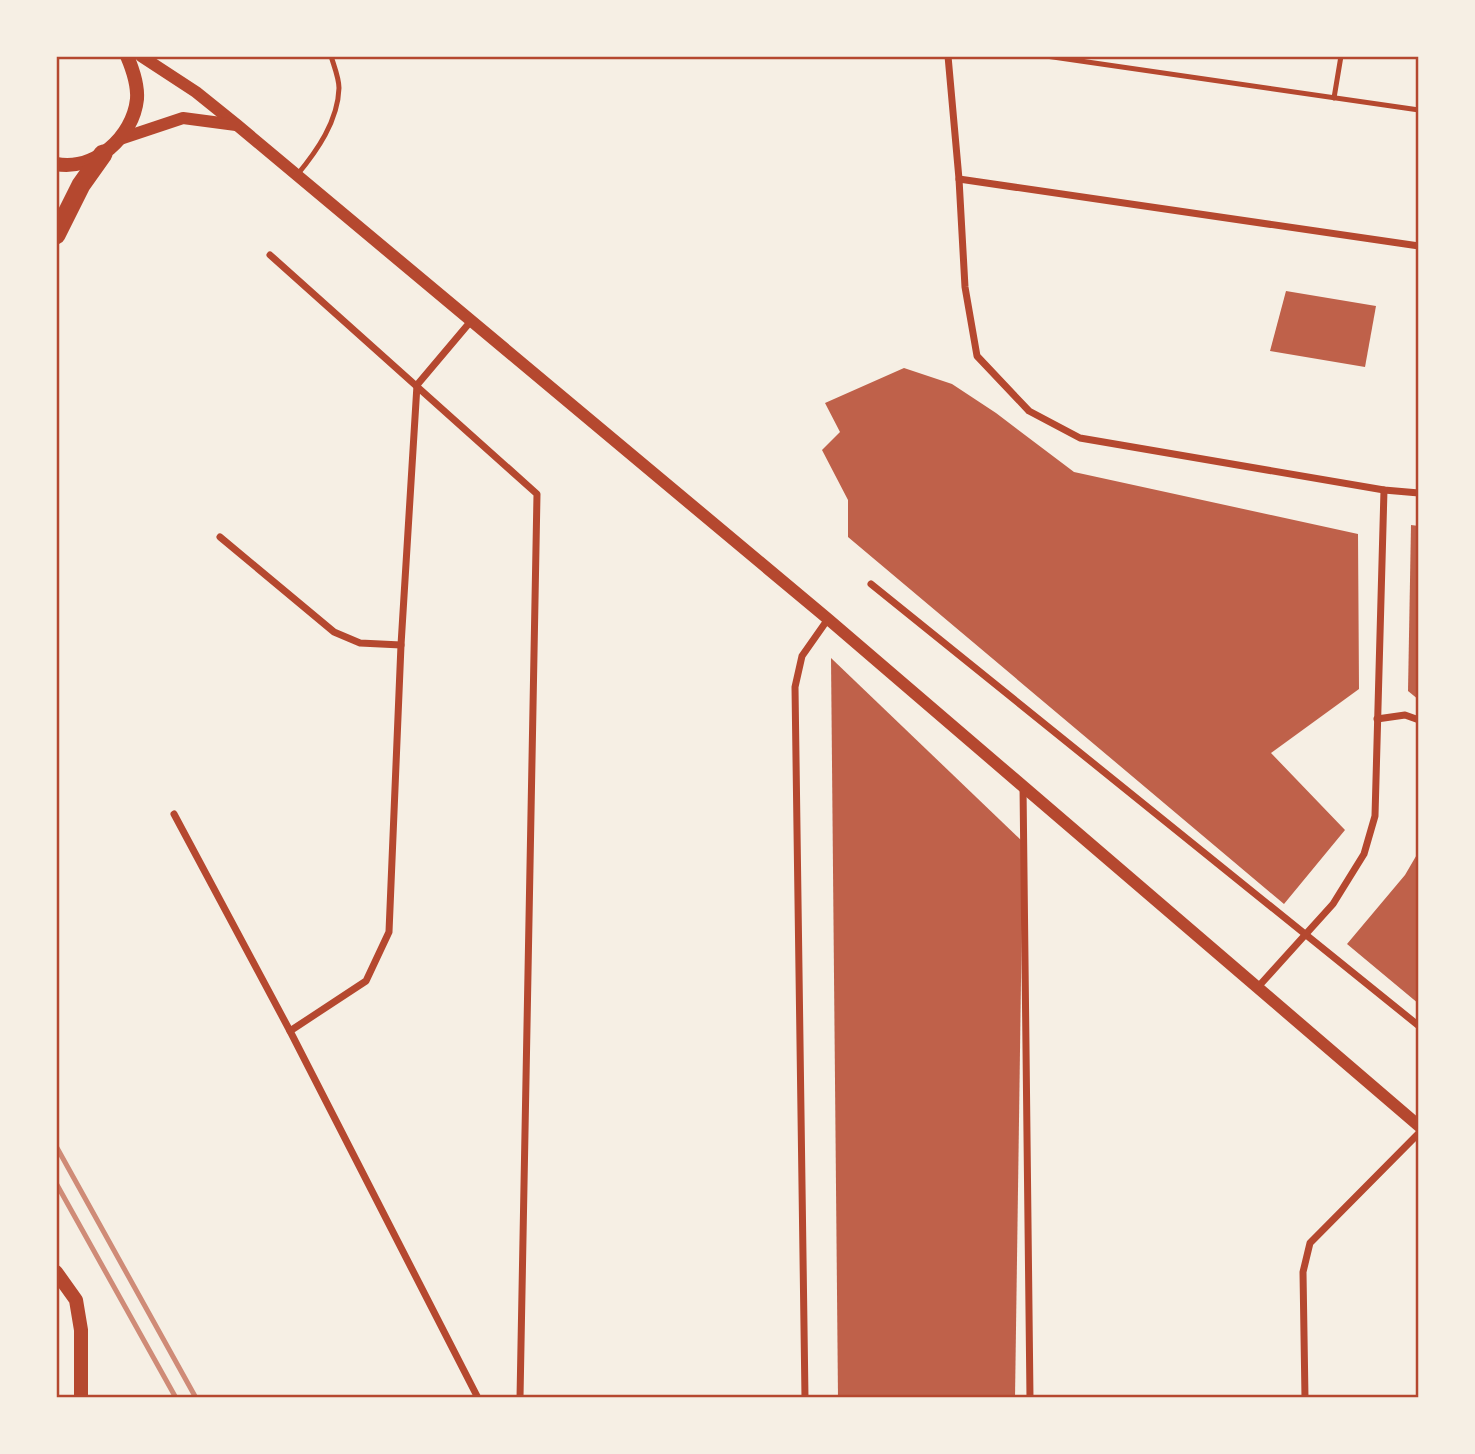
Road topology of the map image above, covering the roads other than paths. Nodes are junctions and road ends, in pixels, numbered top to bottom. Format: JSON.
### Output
{"nodes":[{"id":1,"x":127,"y":56,"type":"edge"},
{"id":2,"x":142,"y":56,"type":"edge"},
{"id":3,"x":331,"y":56,"type":"edge"},
{"id":4,"x":948,"y":56,"type":"edge"},
{"id":5,"x":1045,"y":56,"type":"edge"},
{"id":6,"x":1341,"y":56,"type":"edge"},
{"id":7,"x":1334,"y":98,"type":"junction"},
{"id":8,"x":1419,"y":110,"type":"edge"},
{"id":9,"x":237,"y":125,"type":"junction"},
{"id":10,"x":120,"y":139,"type":"junction"},
{"id":11,"x":103,"y":154,"type":"junction"},
{"id":12,"x":56,"y":164,"type":"edge"},
{"id":13,"x":297,"y":175,"type":"junction"},
{"id":14,"x":960,"y":179,"type":"junction"},
{"id":15,"x":56,"y":235,"type":"edge"},
{"id":16,"x":1419,"y":246,"type":"edge"},
{"id":17,"x":270,"y":255,"type":"dead end"},
{"id":18,"x":471,"y":321,"type":"junction"},
{"id":19,"x":417,"y":385,"type":"junction"},
{"id":20,"x":1384,"y":490,"type":"junction"},
{"id":21,"x":1419,"y":494,"type":"edge"},
{"id":22,"x":220,"y":537,"type":"dead end"},
{"id":23,"x":871,"y":584,"type":"dead end"},
{"id":24,"x":828,"y":619,"type":"junction"},
{"id":25,"x":401,"y":645,"type":"junction"},
{"id":26,"x":1377,"y":719,"type":"junction"},
{"id":27,"x":1419,"y":720,"type":"edge"},
{"id":28,"x":1023,"y":786,"type":"junction"},
{"id":29,"x":174,"y":814,"type":"dead end"},
{"id":30,"x":1306,"y":934,"type":"junction"},
{"id":31,"x":1258,"y":987,"type":"junction"},
{"id":32,"x":1419,"y":1026,"type":"edge"},
{"id":33,"x":290,"y":1031,"type":"junction"},
{"id":34,"x":1419,"y":1126,"type":"edge"},
{"id":35,"x":1419,"y":1133,"type":"edge"},
{"id":36,"x":56,"y":1272,"type":"edge"},
{"id":37,"x":82,"y":1398,"type":"edge"},
{"id":38,"x":478,"y":1398,"type":"edge"},
{"id":39,"x":520,"y":1398,"type":"edge"},
{"id":40,"x":805,"y":1398,"type":"edge"},
{"id":41,"x":1030,"y":1398,"type":"edge"},
{"id":42,"x":1305,"y":1398,"type":"edge"}],
"edges":[{"from":1,"to":10,"type":"main road"},
{"from":2,"to":9,"type":"street"},
{"from":3,"to":13,"type":"lane"},
{"from":4,"to":14,"type":"street"},
{"from":5,"to":7,"type":"lane"},
{"from":6,"to":7,"type":"lane"},
{"from":7,"to":8,"type":"lane"},
{"from":9,"to":10,"type":"street"},
{"from":9,"to":13,"type":"street"},
{"from":10,"to":11,"type":"main road"},
{"from":11,"to":12,"type":"main road"},
{"from":11,"to":15,"type":"highway"},
{"from":13,"to":18,"type":"street"},
{"from":14,"to":16,"type":"street"},
{"from":14,"to":20,"type":"street"},
{"from":17,"to":19,"type":"street"},
{"from":18,"to":19,"type":"street"},
{"from":18,"to":24,"type":"street"},
{"from":19,"to":25,"type":"street"},
{"from":19,"to":39,"type":"street"},
{"from":20,"to":21,"type":"street"},
{"from":20,"to":26,"type":"street"},
{"from":22,"to":25,"type":"street"},
{"from":23,"to":30,"type":"street"},
{"from":24,"to":28,"type":"street"},
{"from":24,"to":40,"type":"street"},
{"from":25,"to":33,"type":"street"},
{"from":26,"to":27,"type":"street"},
{"from":26,"to":30,"type":"street"},
{"from":28,"to":31,"type":"street"},
{"from":28,"to":41,"type":"street"},
{"from":29,"to":33,"type":"street"},
{"from":30,"to":31,"type":"street"},
{"from":30,"to":32,"type":"street"},
{"from":31,"to":34,"type":"street"},
{"from":33,"to":38,"type":"street"},
{"from":35,"to":42,"type":"street"},
{"from":36,"to":37,"type":"main road"}]}
